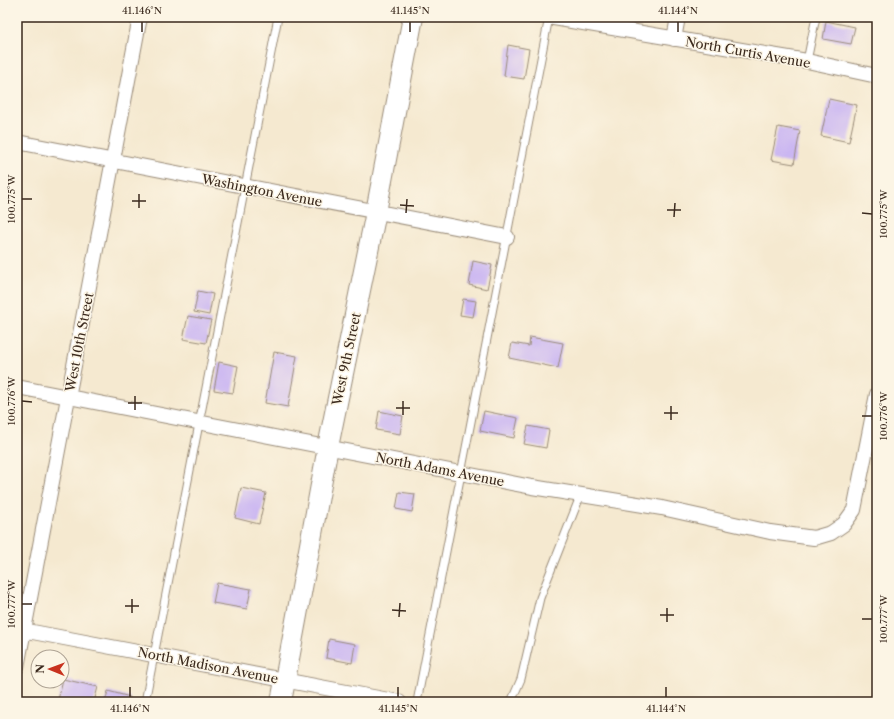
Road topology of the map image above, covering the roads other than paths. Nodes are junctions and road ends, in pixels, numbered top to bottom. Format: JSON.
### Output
{"nodes":[{"id":1,"x":140,"y":17,"type":"edge"},
{"id":2,"x":278,"y":17,"type":"edge"},
{"id":3,"x":413,"y":17,"type":"edge"},
{"id":4,"x":548,"y":17,"type":"edge"},
{"id":5,"x":678,"y":17,"type":"edge"},
{"id":6,"x":816,"y":17,"type":"edge"},
{"id":7,"x":674,"y":39,"type":"junction"},
{"id":8,"x":807,"y":61,"type":"junction"},
{"id":9,"x":877,"y":76,"type":"edge"},
{"id":10,"x":17,"y":142,"type":"edge"},
{"id":11,"x":113,"y":161,"type":"junction"},
{"id":12,"x":245,"y":187,"type":"junction"},
{"id":13,"x":376,"y":212,"type":"junction"},
{"id":14,"x":507,"y":238,"type":"junction"},
{"id":15,"x":17,"y":387,"type":"edge"},
{"id":16,"x":877,"y":394,"type":"edge"},
{"id":17,"x":68,"y":396,"type":"junction"},
{"id":18,"x":199,"y":422,"type":"junction"},
{"id":19,"x":328,"y":447,"type":"junction"},
{"id":20,"x":462,"y":473,"type":"junction"},
{"id":21,"x":581,"y":493,"type":"junction"},
{"id":22,"x":20,"y":630,"type":"edge"},
{"id":23,"x":154,"y":655,"type":"junction"},
{"id":24,"x":17,"y":667,"type":"edge"},
{"id":25,"x":286,"y":680,"type":"junction"},
{"id":26,"x":145,"y":702,"type":"edge"},
{"id":27,"x":282,"y":702,"type":"edge"},
{"id":28,"x":398,"y":702,"type":"edge"},
{"id":29,"x":417,"y":702,"type":"edge"},
{"id":30,"x":511,"y":702,"type":"edge"}],
"edges":[{"from":1,"to":11,"type":"street","name":"West 10th Street"},
{"from":2,"to":12,"type":"lane"},
{"from":3,"to":13,"type":"street","name":"West 9th Street"},
{"from":4,"to":7,"type":"street","name":"North Curtis Avenue"},
{"from":4,"to":14,"type":"lane"},
{"from":5,"to":7,"type":"street"},
{"from":6,"to":8,"type":"lane"},
{"from":7,"to":8,"type":"street","name":"North Curtis Avenue"},
{"from":8,"to":9,"type":"street","name":"North Curtis Avenue"},
{"from":10,"to":11,"type":"street","name":"Washington Avenue"},
{"from":11,"to":12,"type":"street","name":"Washington Avenue"},
{"from":11,"to":17,"type":"street","name":"West 10th Street"},
{"from":12,"to":13,"type":"street","name":"Washington Avenue"},
{"from":12,"to":18,"type":"lane"},
{"from":13,"to":14,"type":"street","name":"Washington Avenue"},
{"from":13,"to":19,"type":"street","name":"West 9th Street"},
{"from":14,"to":20,"type":"lane"},
{"from":15,"to":17,"type":"street","name":"North Adams Avenue"},
{"from":16,"to":21,"type":"street","name":"North Adams Avenue"},
{"from":17,"to":18,"type":"street","name":"North Adams Avenue"},
{"from":17,"to":22,"type":"street","name":"West 10th Street"},
{"from":18,"to":19,"type":"street","name":"North Adams Avenue"},
{"from":18,"to":23,"type":"lane"},
{"from":19,"to":20,"type":"street","name":"North Adams Avenue"},
{"from":19,"to":25,"type":"street","name":"West 9th Street"},
{"from":20,"to":21,"type":"street","name":"North Adams Avenue"},
{"from":20,"to":29,"type":"lane"},
{"from":21,"to":30,"type":"lane"},
{"from":22,"to":23,"type":"street","name":"North Madison Avenue"},
{"from":22,"to":24,"type":"street","name":"West 10th Street"},
{"from":23,"to":25,"type":"street","name":"North Madison Avenue"},
{"from":23,"to":26,"type":"lane"},
{"from":25,"to":27,"type":"street","name":"West 9th Street"},
{"from":25,"to":28,"type":"street","name":"North Madison Avenue"}]}
